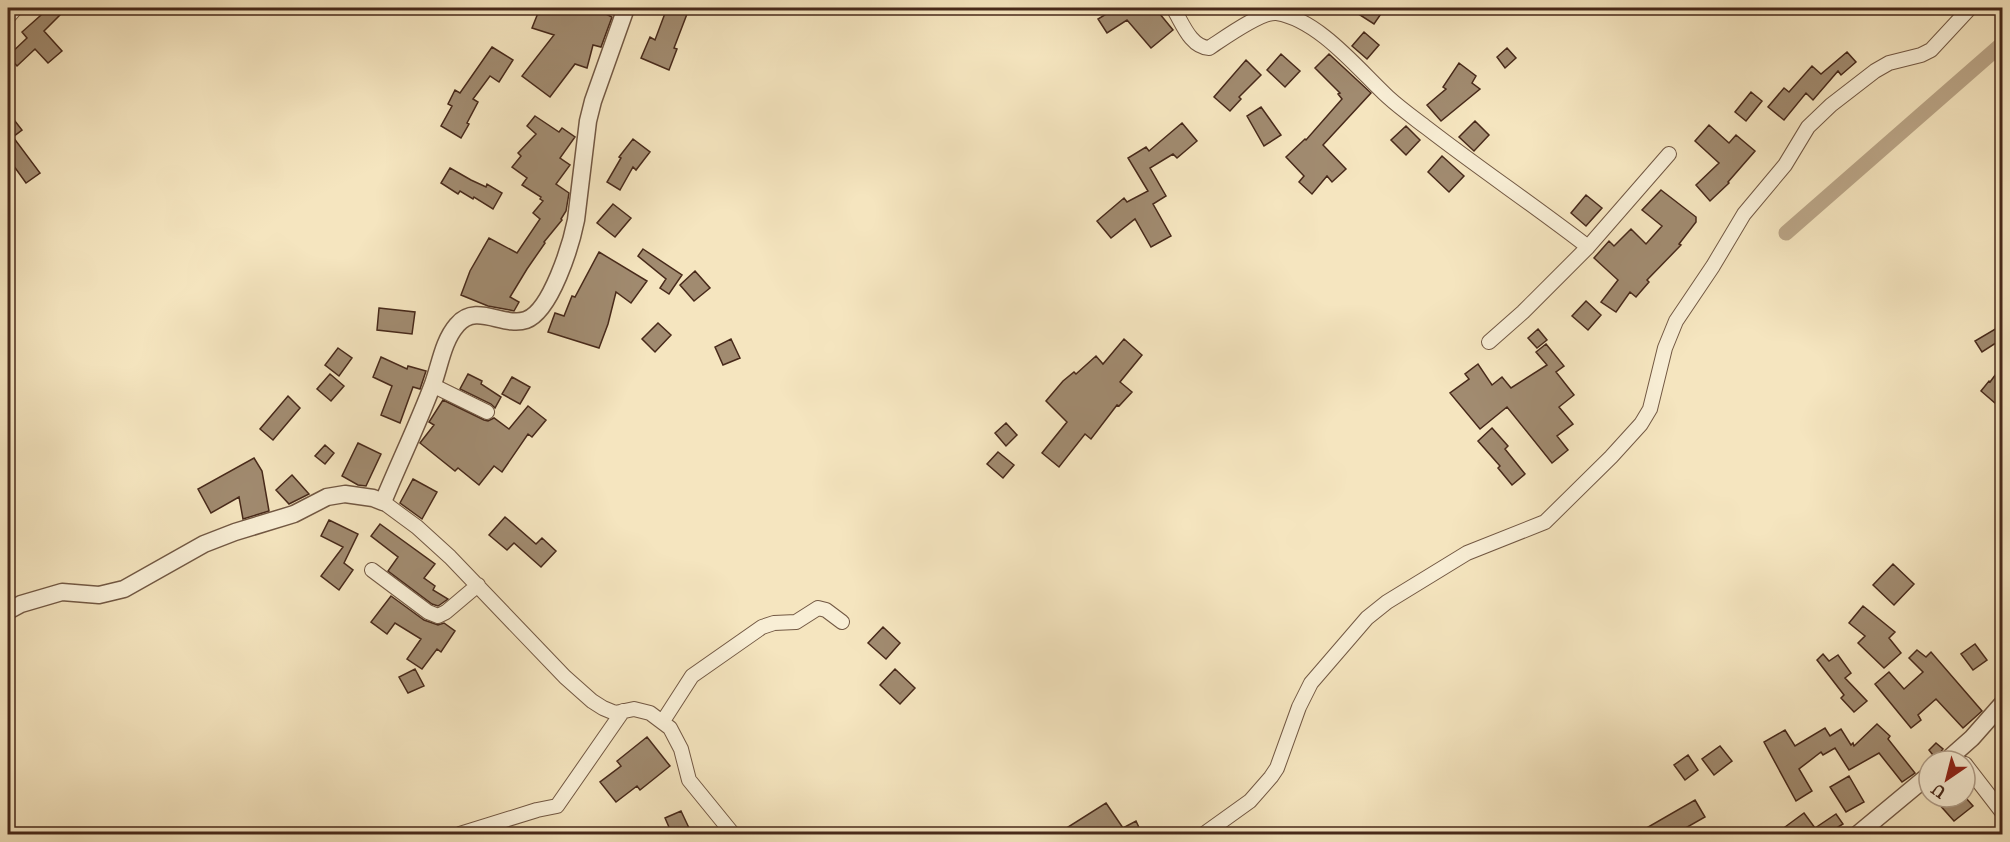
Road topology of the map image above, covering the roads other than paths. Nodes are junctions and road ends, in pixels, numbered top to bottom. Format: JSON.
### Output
{"nodes":[{"id":1,"x":16,"y":8,"type":"edge"},
{"id":2,"x":627,"y":8,"type":"edge"},
{"id":3,"x":1173,"y":8,"type":"edge"},
{"id":4,"x":1970,"y":8,"type":"edge"},
{"id":5,"x":8,"y":17,"type":"edge"},
{"id":6,"x":1669,"y":154,"type":"dead end"},
{"id":7,"x":1588,"y":247,"type":"junction"},
{"id":8,"x":1489,"y":342,"type":"dead end"},
{"id":9,"x":432,"y":385,"type":"junction"},
{"id":10,"x":487,"y":411,"type":"dead end"},
{"id":11,"x":382,"y":502,"type":"junction"},
{"id":12,"x":372,"y":570,"type":"dead end"},
{"id":13,"x":478,"y":585,"type":"junction"},
{"id":14,"x":8,"y":612,"type":"edge"},
{"id":15,"x":842,"y":622,"type":"dead end"},
{"id":16,"x":2002,"y":704,"type":"edge"},
{"id":17,"x":623,"y":711,"type":"junction"},
{"id":18,"x":663,"y":721,"type":"junction"},
{"id":19,"x":1966,"y":749,"type":"edge"},
{"id":20,"x":1977,"y":783,"type":"edge"},
{"id":21,"x":1917,"y":785,"type":"edge"},
{"id":22,"x":2002,"y":812,"type":"edge"},
{"id":23,"x":460,"y":834,"type":"edge"},
{"id":24,"x":733,"y":834,"type":"edge"},
{"id":25,"x":1204,"y":834,"type":"edge"},
{"id":26,"x":1858,"y":834,"type":"edge"}],
"edges":[{"from":1,"to":5,"type":"street"},
{"from":2,"to":9,"type":"street"},
{"from":3,"to":7,"type":"street"},
{"from":4,"to":25,"type":"street"},
{"from":6,"to":7,"type":"street"},
{"from":7,"to":8,"type":"street"},
{"from":9,"to":10,"type":"street"},
{"from":9,"to":11,"type":"street"},
{"from":11,"to":13,"type":"street"},
{"from":11,"to":14,"type":"street"},
{"from":12,"to":13,"type":"street"},
{"from":13,"to":17,"type":"street"},
{"from":15,"to":18,"type":"street"},
{"from":16,"to":19,"type":"street"},
{"from":17,"to":18,"type":"street"},
{"from":17,"to":23,"type":"street"},
{"from":18,"to":24,"type":"street"},
{"from":20,"to":22,"type":"street"},
{"from":21,"to":26,"type":"street"}]}
